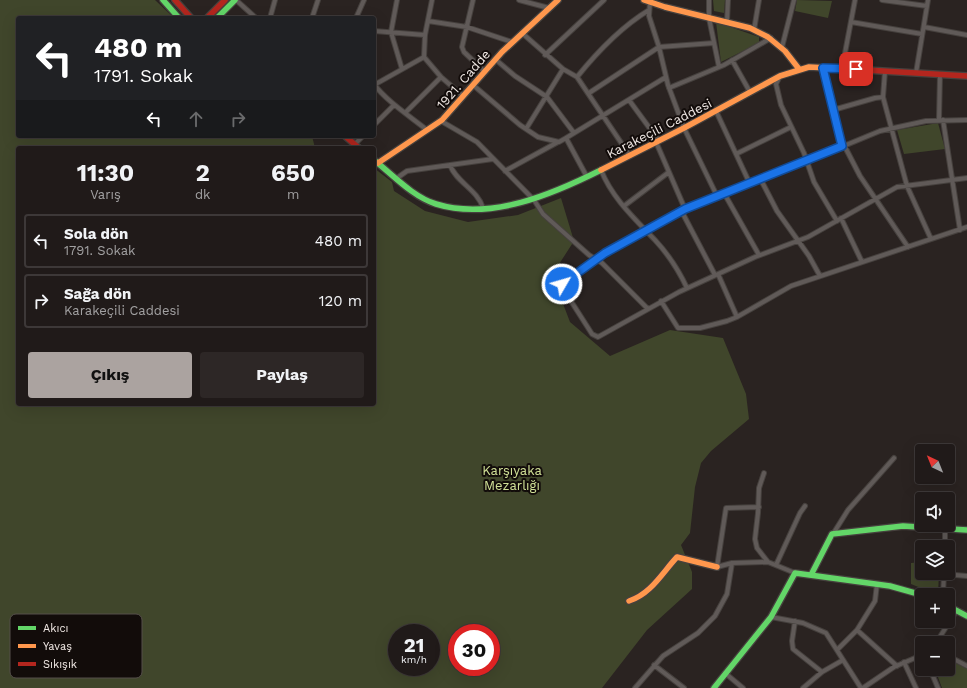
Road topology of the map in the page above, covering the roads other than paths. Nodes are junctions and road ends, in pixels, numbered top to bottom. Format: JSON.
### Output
{"nodes":[{"id":1,"x":163,"y":0,"type":"edge"},
{"id":2,"x":175,"y":0,"type":"edge"},
{"id":3,"x":225,"y":0,"type":"edge"},
{"id":4,"x":236,"y":0,"type":"edge"},
{"id":5,"x":275,"y":0,"type":"edge"},
{"id":6,"x":318,"y":0,"type":"edge"},
{"id":7,"x":364,"y":0,"type":"edge"},
{"id":8,"x":397,"y":0,"type":"edge"},
{"id":9,"x":432,"y":0,"type":"edge"},
{"id":10,"x":473,"y":0,"type":"edge"},
{"id":11,"x":519,"y":0,"type":"edge"},
{"id":12,"x":558,"y":0,"type":"edge"},
{"id":13,"x":604,"y":0,"type":"edge"},
{"id":14,"x":709,"y":0,"type":"edge"},
{"id":15,"x":728,"y":0,"type":"edge"},
{"id":16,"x":759,"y":0,"type":"edge"},
{"id":17,"x":794,"y":0,"type":"edge"},
{"id":18,"x":855,"y":0,"type":"edge"},
{"id":19,"x":882,"y":0,"type":"edge"},
{"id":20,"x":928,"y":0,"type":"edge"},
{"id":21,"x":647,"y":1,"type":"edge"},
{"id":22,"x":927,"y":6,"type":"junction"},
{"id":23,"x":549,"y":8,"type":"junction"},
{"id":24,"x":649,"y":10,"type":"junction"},
{"id":25,"x":177,"y":16,"type":"edge"},
{"id":26,"x":189,"y":16,"type":"edge"},
{"id":27,"x":209,"y":16,"type":"edge"},
{"id":28,"x":219,"y":16,"type":"edge"},
{"id":29,"x":254,"y":16,"type":"edge"},
{"id":30,"x":271,"y":16,"type":"edge"},
{"id":31,"x":313,"y":16,"type":"edge"},
{"id":32,"x":357,"y":16,"type":"edge"},
{"id":33,"x":709,"y":18,"type":"junction"},
{"id":34,"x":428,"y":21,"type":"junction"},
{"id":35,"x":727,"y":21,"type":"junction"},
{"id":36,"x":851,"y":22,"type":"junction"},
{"id":37,"x":467,"y":27,"type":"junction"},
{"id":38,"x":924,"y":27,"type":"junction"},
{"id":39,"x":754,"y":30,"type":"junction"},
{"id":40,"x":376,"y":31,"type":"edge"},
{"id":41,"x":391,"y":32,"type":"junction"},
{"id":42,"x":522,"y":33,"type":"junction"},
{"id":43,"x":922,"y":34,"type":"junction"},
{"id":44,"x":425,"y":35,"type":"junction"},
{"id":45,"x":967,"y":35,"type":"edge"},
{"id":46,"x":771,"y":38,"type":"junction"},
{"id":47,"x":512,"y":42,"type":"junction"},
{"id":48,"x":714,"y":43,"type":"junction"},
{"id":49,"x":659,"y":47,"type":"junction"},
{"id":50,"x":782,"y":47,"type":"junction"},
{"id":51,"x":545,"y":55,"type":"junction"},
{"id":52,"x":424,"y":57,"type":"junction"},
{"id":53,"x":496,"y":59,"type":"junction"},
{"id":54,"x":732,"y":60,"type":"junction"},
{"id":55,"x":719,"y":67,"type":"junction"},
{"id":56,"x":823,"y":68,"type":"junction"},
{"id":57,"x":402,"y":69,"type":"junction"},
{"id":58,"x":563,"y":69,"type":"junction"},
{"id":59,"x":799,"y":69,"type":"junction"},
{"id":60,"x":842,"y":69,"type":"junction"},
{"id":61,"x":484,"y":71,"type":"junction"},
{"id":62,"x":885,"y":71,"type":"junction"},
{"id":63,"x":916,"y":73,"type":"junction"},
{"id":64,"x":940,"y":74,"type":"junction"},
{"id":65,"x":780,"y":76,"type":"junction"},
{"id":66,"x":967,"y":76,"type":"edge"},
{"id":67,"x":441,"y":77,"type":"junction"},
{"id":68,"x":577,"y":77,"type":"junction"},
{"id":69,"x":666,"y":78,"type":"junction"},
{"id":70,"x":376,"y":84,"type":"edge"},
{"id":71,"x":473,"y":85,"type":"junction"},
{"id":72,"x":376,"y":87,"type":"edge"},
{"id":73,"x":669,"y":88,"type":"junction"},
{"id":74,"x":750,"y":92,"type":"junction"},
{"id":75,"x":589,"y":93,"type":"junction"},
{"id":76,"x":464,"y":96,"type":"junction"},
{"id":77,"x":547,"y":97,"type":"junction"},
{"id":78,"x":883,"y":97,"type":"junction"},
{"id":79,"x":629,"y":100,"type":"junction"},
{"id":80,"x":394,"y":104,"type":"junction"},
{"id":81,"x":833,"y":110,"type":"junction"},
{"id":82,"x":716,"y":111,"type":"junction"},
{"id":83,"x":406,"y":112,"type":"junction"},
{"id":84,"x":604,"y":115,"type":"junction"},
{"id":85,"x":941,"y":120,"type":"junction"},
{"id":86,"x":967,"y":120,"type":"edge"},
{"id":87,"x":441,"y":121,"type":"junction"},
{"id":88,"x":376,"y":123,"type":"edge"},
{"id":89,"x":791,"y":127,"type":"junction"},
{"id":90,"x":891,"y":127,"type":"junction"},
{"id":91,"x":684,"y":128,"type":"junction"},
{"id":92,"x":526,"y":129,"type":"junction"},
{"id":93,"x":427,"y":130,"type":"junction"},
{"id":94,"x":574,"y":134,"type":"junction"},
{"id":95,"x":347,"y":138,"type":"edge"},
{"id":96,"x":566,"y":138,"type":"junction"},
{"id":97,"x":558,"y":142,"type":"junction"},
{"id":98,"x":658,"y":142,"type":"junction"},
{"id":99,"x":843,"y":145,"type":"junction"},
{"id":100,"x":357,"y":146,"type":"edge"},
{"id":101,"x":736,"y":154,"type":"junction"},
{"id":102,"x":630,"y":156,"type":"junction"},
{"id":103,"x":493,"y":159,"type":"junction"},
{"id":104,"x":807,"y":160,"type":"junction"},
{"id":105,"x":376,"y":162,"type":"edge"},
{"id":106,"x":450,"y":165,"type":"junction"},
{"id":107,"x":601,"y":170,"type":"junction"},
{"id":108,"x":505,"y":171,"type":"junction"},
{"id":109,"x":669,"y":172,"type":"junction"},
{"id":110,"x":587,"y":177,"type":"junction"},
{"id":111,"x":397,"y":178,"type":"junction"},
{"id":112,"x":967,"y":178,"type":"edge"},
{"id":113,"x":761,"y":180,"type":"junction"},
{"id":114,"x":953,"y":180,"type":"junction"},
{"id":115,"x":750,"y":184,"type":"junction"},
{"id":116,"x":907,"y":186,"type":"junction"},
{"id":117,"x":724,"y":193,"type":"junction"},
{"id":118,"x":717,"y":196,"type":"junction"},
{"id":119,"x":876,"y":198,"type":"junction"},
{"id":120,"x":534,"y":200,"type":"junction"},
{"id":121,"x":624,"y":206,"type":"junction"},
{"id":122,"x":483,"y":208,"type":"junction"},
{"id":123,"x":683,"y":210,"type":"junction"},
{"id":124,"x":839,"y":219,"type":"junction"},
{"id":125,"x":967,"y":227,"type":"edge"},
{"id":126,"x":960,"y":230,"type":"junction"},
{"id":127,"x":646,"y":231,"type":"junction"},
{"id":128,"x":798,"y":240,"type":"junction"},
{"id":129,"x":931,"y":240,"type":"junction"},
{"id":130,"x":908,"y":247,"type":"junction"},
{"id":131,"x":759,"y":255,"type":"junction"},
{"id":132,"x":595,"y":260,"type":"junction"},
{"id":133,"x":862,"y":262,"type":"junction"},
{"id":134,"x":717,"y":275,"type":"junction"},
{"id":135,"x":820,"y":276,"type":"junction"},
{"id":136,"x":687,"y":288,"type":"junction"},
{"id":137,"x":661,"y":301,"type":"junction"},
{"id":138,"x":648,"y":309,"type":"junction"},
{"id":139,"x":737,"y":317,"type":"junction"},
{"id":140,"x":894,"y":458,"type":"dead end"},
{"id":141,"x":764,"y":473,"type":"dead end"},
{"id":142,"x":805,"y":506,"type":"dead end"},
{"id":143,"x":759,"y":507,"type":"junction"},
{"id":144,"x":915,"y":527,"type":"edge"},
{"id":145,"x":955,"y":529,"type":"edge"},
{"id":146,"x":967,"y":530,"type":"edge"},
{"id":147,"x":832,"y":534,"type":"junction"},
{"id":148,"x":768,"y":562,"type":"junction"},
{"id":149,"x":732,"y":563,"type":"junction"},
{"id":150,"x":776,"y":565,"type":"junction"},
{"id":151,"x":717,"y":567,"type":"junction"},
{"id":152,"x":795,"y":573,"type":"junction"},
{"id":153,"x":955,"y":574,"type":"edge"},
{"id":154,"x":811,"y":575,"type":"junction"},
{"id":155,"x":967,"y":576,"type":"edge"},
{"id":156,"x":877,"y":584,"type":"junction"},
{"id":157,"x":915,"y":593,"type":"edge"},
{"id":158,"x":629,"y":601,"type":"dead end"},
{"id":159,"x":957,"y":610,"type":"joint"},
{"id":160,"x":967,"y":616,"type":"edge"},
{"id":161,"x":771,"y":617,"type":"junction"},
{"id":162,"x":795,"y":621,"type":"junction"},
{"id":163,"x":856,"y":630,"type":"junction"},
{"id":164,"x":940,"y":636,"type":"edge"},
{"id":165,"x":837,"y":650,"type":"junction"},
{"id":166,"x":915,"y":658,"type":"edge"},
{"id":167,"x":843,"y":660,"type":"junction"},
{"id":168,"x":955,"y":660,"type":"edge"},
{"id":169,"x":904,"y":662,"type":"junction"},
{"id":170,"x":654,"y":665,"type":"junction"},
{"id":171,"x":897,"y":666,"type":"junction"},
{"id":172,"x":967,"y":666,"type":"edge"},
{"id":173,"x":822,"y":672,"type":"junction"},
{"id":174,"x":725,"y":673,"type":"junction"},
{"id":175,"x":933,"y":676,"type":"edge"},
{"id":176,"x":635,"y":688,"type":"edge"},
{"id":177,"x":684,"y":688,"type":"edge"},
{"id":178,"x":714,"y":688,"type":"edge"},
{"id":179,"x":742,"y":688,"type":"edge"},
{"id":180,"x":803,"y":688,"type":"edge"},
{"id":181,"x":862,"y":688,"type":"edge"},
{"id":182,"x":916,"y":688,"type":"edge"},
{"id":183,"x":938,"y":688,"type":"edge"}],
"edges":[{"from":1,"to":25,"type":"main road"},
{"from":2,"to":26,"type":"main road"},
{"from":3,"to":27,"type":"main road"},
{"from":4,"to":28,"type":"main road"},
{"from":4,"to":29,"type":"street"},
{"from":5,"to":30,"type":"street"},
{"from":6,"to":31,"type":"street"},
{"from":7,"to":32,"type":"street"},
{"from":8,"to":41,"type":"street"},
{"from":9,"to":34,"type":"street"},
{"from":10,"to":37,"type":"street"},
{"from":11,"to":23,"type":"street"},
{"from":12,"to":23,"type":"main road","name":"1921. Cadde"},
{"from":13,"to":51,"type":"street"},
{"from":14,"to":33,"type":"street"},
{"from":15,"to":35,"type":"street"},
{"from":16,"to":39,"type":"street"},
{"from":17,"to":50,"type":"street"},
{"from":18,"to":36,"type":"street"},
{"from":19,"to":22,"type":"street"},
{"from":20,"to":22,"type":"street"},
{"from":21,"to":24,"type":"street"},
{"from":21,"to":33,"type":"main road"},
{"from":22,"to":38,"type":"street"},
{"from":23,"to":42,"type":"main road","name":"1921. Cadde"},
{"from":24,"to":49,"type":"street"},
{"from":24,"to":68,"type":"street"},
{"from":33,"to":35,"type":"main road"},
{"from":33,"to":48,"type":"street"},
{"from":34,"to":37,"type":"street"},
{"from":34,"to":44,"type":"street"},
{"from":35,"to":39,"type":"main road"},
{"from":36,"to":43,"type":"street"},
{"from":36,"to":60,"type":"street"},
{"from":37,"to":47,"type":"street"},
{"from":37,"to":61,"type":"street"},
{"from":38,"to":43,"type":"street"},
{"from":38,"to":45,"type":"street"},
{"from":39,"to":46,"type":"main road"},
{"from":40,"to":41,"type":"street"},
{"from":41,"to":44,"type":"street"},
{"from":41,"to":57,"type":"street"},
{"from":42,"to":47,"type":"main road","name":"1921. Cadde"},
{"from":42,"to":51,"type":"street"},
{"from":43,"to":63,"type":"street"},
{"from":44,"to":52,"type":"street"},
{"from":46,"to":50,"type":"main road"},
{"from":46,"to":54,"type":"street"},
{"from":47,"to":53,"type":"main road","name":"1921. Cadde"},
{"from":48,"to":49,"type":"street"},
{"from":48,"to":55,"type":"street"},
{"from":49,"to":69,"type":"street"},
{"from":49,"to":75,"type":"street"},
{"from":50,"to":59,"type":"main road"},
{"from":51,"to":58,"type":"street"},
{"from":52,"to":57,"type":"street"},
{"from":52,"to":67,"type":"street"},
{"from":53,"to":61,"type":"main road","name":"1921. Cadde"},
{"from":53,"to":77,"type":"street"},
{"from":54,"to":55,"type":"street"},
{"from":54,"to":74,"type":"street"},
{"from":55,"to":73,"type":"street"},
{"from":56,"to":59,"type":"main road","name":"Karakeçili Caddesi"},
{"from":56,"to":60,"type":"main road","name":"Karakeçili Caddesi"},
{"from":56,"to":81,"type":"street"},
{"from":57,"to":70,"type":"street"},
{"from":58,"to":68,"type":"street"},
{"from":58,"to":77,"type":"street"},
{"from":59,"to":65,"type":"main road","name":"Karakeçili Caddesi"},
{"from":60,"to":62,"type":"main road","name":"Karakeçili Caddesi"},
{"from":61,"to":71,"type":"main road","name":"1921. Cadde"},
{"from":62,"to":63,"type":"main road","name":"Karakeçili Caddesi"},
{"from":62,"to":78,"type":"street"},
{"from":63,"to":64,"type":"main road","name":"Karakeçili Caddesi"},
{"from":64,"to":66,"type":"main road","name":"Karakeçili Caddesi"},
{"from":64,"to":85,"type":"street"},
{"from":65,"to":74,"type":"main road","name":"Karakeçili Caddesi"},
{"from":65,"to":89,"type":"street"},
{"from":67,"to":76,"type":"street"},
{"from":67,"to":83,"type":"street"},
{"from":68,"to":75,"type":"street"},
{"from":69,"to":73,"type":"street"},
{"from":69,"to":79,"type":"street"},
{"from":71,"to":76,"type":"main road","name":"1921. Cadde"},
{"from":71,"to":92,"type":"street"},
{"from":72,"to":80,"type":"street"},
{"from":73,"to":91,"type":"street"},
{"from":74,"to":82,"type":"main road","name":"Karakeçili Caddesi"},
{"from":75,"to":84,"type":"street"},
{"from":76,"to":87,"type":"main road","name":"1921. Cadde"},
{"from":77,"to":92,"type":"street"},
{"from":77,"to":94,"type":"street"},
{"from":78,"to":81,"type":"street"},
{"from":78,"to":90,"type":"street"},
{"from":79,"to":84,"type":"street"},
{"from":79,"to":98,"type":"street"},
{"from":80,"to":83,"type":"street"},
{"from":80,"to":88,"type":"street"},
{"from":81,"to":99,"type":"street"},
{"from":82,"to":91,"type":"main road","name":"Karakeçili Caddesi"},
{"from":82,"to":101,"type":"street"},
{"from":83,"to":93,"type":"street"},
{"from":84,"to":94,"type":"street"},
{"from":84,"to":102,"type":"street"},
{"from":85,"to":86,"type":"street"},
{"from":85,"to":90,"type":"street"},
{"from":85,"to":114,"type":"street"},
{"from":87,"to":93,"type":"main road","name":"1921. Cadde"},
{"from":87,"to":103,"type":"street"},
{"from":89,"to":101,"type":"street"},
{"from":89,"to":104,"type":"street"},
{"from":90,"to":99,"type":"street"},
{"from":90,"to":116,"type":"street"},
{"from":91,"to":98,"type":"main road","name":"Karakeçili Caddesi"},
{"from":91,"to":118,"type":"street"},
{"from":92,"to":97,"type":"street"},
{"from":93,"to":105,"type":"main road","name":"1921. Cadde"},
{"from":94,"to":96,"type":"street"},
{"from":95,"to":100,"type":"main road"},
{"from":96,"to":97,"type":"street"},
{"from":96,"to":110,"type":"street"},
{"from":97,"to":108,"type":"street"},
{"from":98,"to":102,"type":"main road","name":"Karakeçili Caddesi"},
{"from":98,"to":109,"type":"street"},
{"from":99,"to":104,"type":"street"},
{"from":99,"to":119,"type":"street"},
{"from":101,"to":115,"type":"street"},
{"from":102,"to":107,"type":"main road","name":"Karakeçili Caddesi"},
{"from":103,"to":106,"type":"street"},
{"from":103,"to":108,"type":"street"},
{"from":104,"to":113,"type":"street"},
{"from":104,"to":124,"type":"street"},
{"from":105,"to":111,"type":"main road","name":"Karakeçili Caddesi"},
{"from":106,"to":111,"type":"street"},
{"from":106,"to":122,"type":"street"},
{"from":107,"to":110,"type":"main road","name":"Karakeçili Caddesi"},
{"from":107,"to":121,"type":"street"},
{"from":108,"to":120,"type":"street"},
{"from":109,"to":121,"type":"street"},
{"from":109,"to":123,"type":"street"},
{"from":110,"to":120,"type":"main road","name":"Karakeçili Caddesi"},
{"from":111,"to":122,"type":"main road","name":"Karakeçili Caddesi"},
{"from":112,"to":114,"type":"street"},
{"from":113,"to":115,"type":"street"},
{"from":113,"to":128,"type":"street"},
{"from":114,"to":116,"type":"street"},
{"from":114,"to":126,"type":"street"},
{"from":115,"to":117,"type":"street"},
{"from":116,"to":119,"type":"street"},
{"from":116,"to":129,"type":"street"},
{"from":117,"to":118,"type":"street"},
{"from":117,"to":131,"type":"street"},
{"from":118,"to":123,"type":"street"},
{"from":119,"to":124,"type":"street"},
{"from":119,"to":130,"type":"street"},
{"from":120,"to":122,"type":"main road","name":"Karakeçili Caddesi"},
{"from":120,"to":132,"type":"street"},
{"from":121,"to":127,"type":"street"},
{"from":123,"to":127,"type":"street"},
{"from":123,"to":134,"type":"street"},
{"from":124,"to":128,"type":"street"},
{"from":124,"to":133,"type":"street"},
{"from":125,"to":126,"type":"street"},
{"from":126,"to":129,"type":"street"},
{"from":127,"to":132,"type":"street"},
{"from":127,"to":136,"type":"street"},
{"from":128,"to":131,"type":"street"},
{"from":128,"to":135,"type":"street"},
{"from":129,"to":130,"type":"street"},
{"from":130,"to":133,"type":"street"},
{"from":131,"to":134,"type":"street"},
{"from":132,"to":138,"type":"street"},
{"from":132,"to":138,"type":"street"},
{"from":133,"to":135,"type":"street"},
{"from":134,"to":136,"type":"street"},
{"from":134,"to":139,"type":"street"},
{"from":135,"to":139,"type":"street"},
{"from":136,"to":137,"type":"street"},
{"from":137,"to":138,"type":"street"},
{"from":137,"to":139,"type":"street"},
{"from":140,"to":147,"type":"street"},
{"from":141,"to":143,"type":"street"},
{"from":142,"to":150,"type":"street"},
{"from":143,"to":148,"type":"street"},
{"from":143,"to":151,"type":"street"},
{"from":144,"to":147,"type":"main road"},
{"from":145,"to":146,"type":"main road"},
{"from":147,"to":154,"type":"main road"},
{"from":148,"to":149,"type":"street"},
{"from":148,"to":150,"type":"street"},
{"from":149,"to":151,"type":"street"},
{"from":149,"to":170,"type":"street"},
{"from":150,"to":152,"type":"street"},
{"from":151,"to":158,"type":"main road"},
{"from":152,"to":154,"type":"main road"},
{"from":152,"to":161,"type":"main road"},
{"from":153,"to":155,"type":"street"},
{"from":154,"to":156,"type":"main road"},
{"from":156,"to":157,"type":"main road"},
{"from":156,"to":163,"type":"street"},
{"from":159,"to":160,"type":"main road"},
{"from":159,"to":164,"type":"street"},
{"from":161,"to":162,"type":"street"},
{"from":161,"to":174,"type":"main road"},
{"from":162,"to":165,"type":"street"},
{"from":162,"to":173,"type":"street"},
{"from":163,"to":165,"type":"street"},
{"from":163,"to":171,"type":"street"},
{"from":165,"to":167,"type":"street"},
{"from":166,"to":169,"type":"street"},
{"from":167,"to":173,"type":"street"},
{"from":167,"to":181,"type":"street"},
{"from":168,"to":172,"type":"street"},
{"from":169,"to":171,"type":"street"},
{"from":169,"to":182,"type":"street"},
{"from":170,"to":176,"type":"street"},
{"from":170,"to":177,"type":"street"},
{"from":171,"to":181,"type":"street"},
{"from":173,"to":180,"type":"street"},
{"from":174,"to":178,"type":"main road"},
{"from":174,"to":179,"type":"street"},
{"from":175,"to":183,"type":"street"}]}
